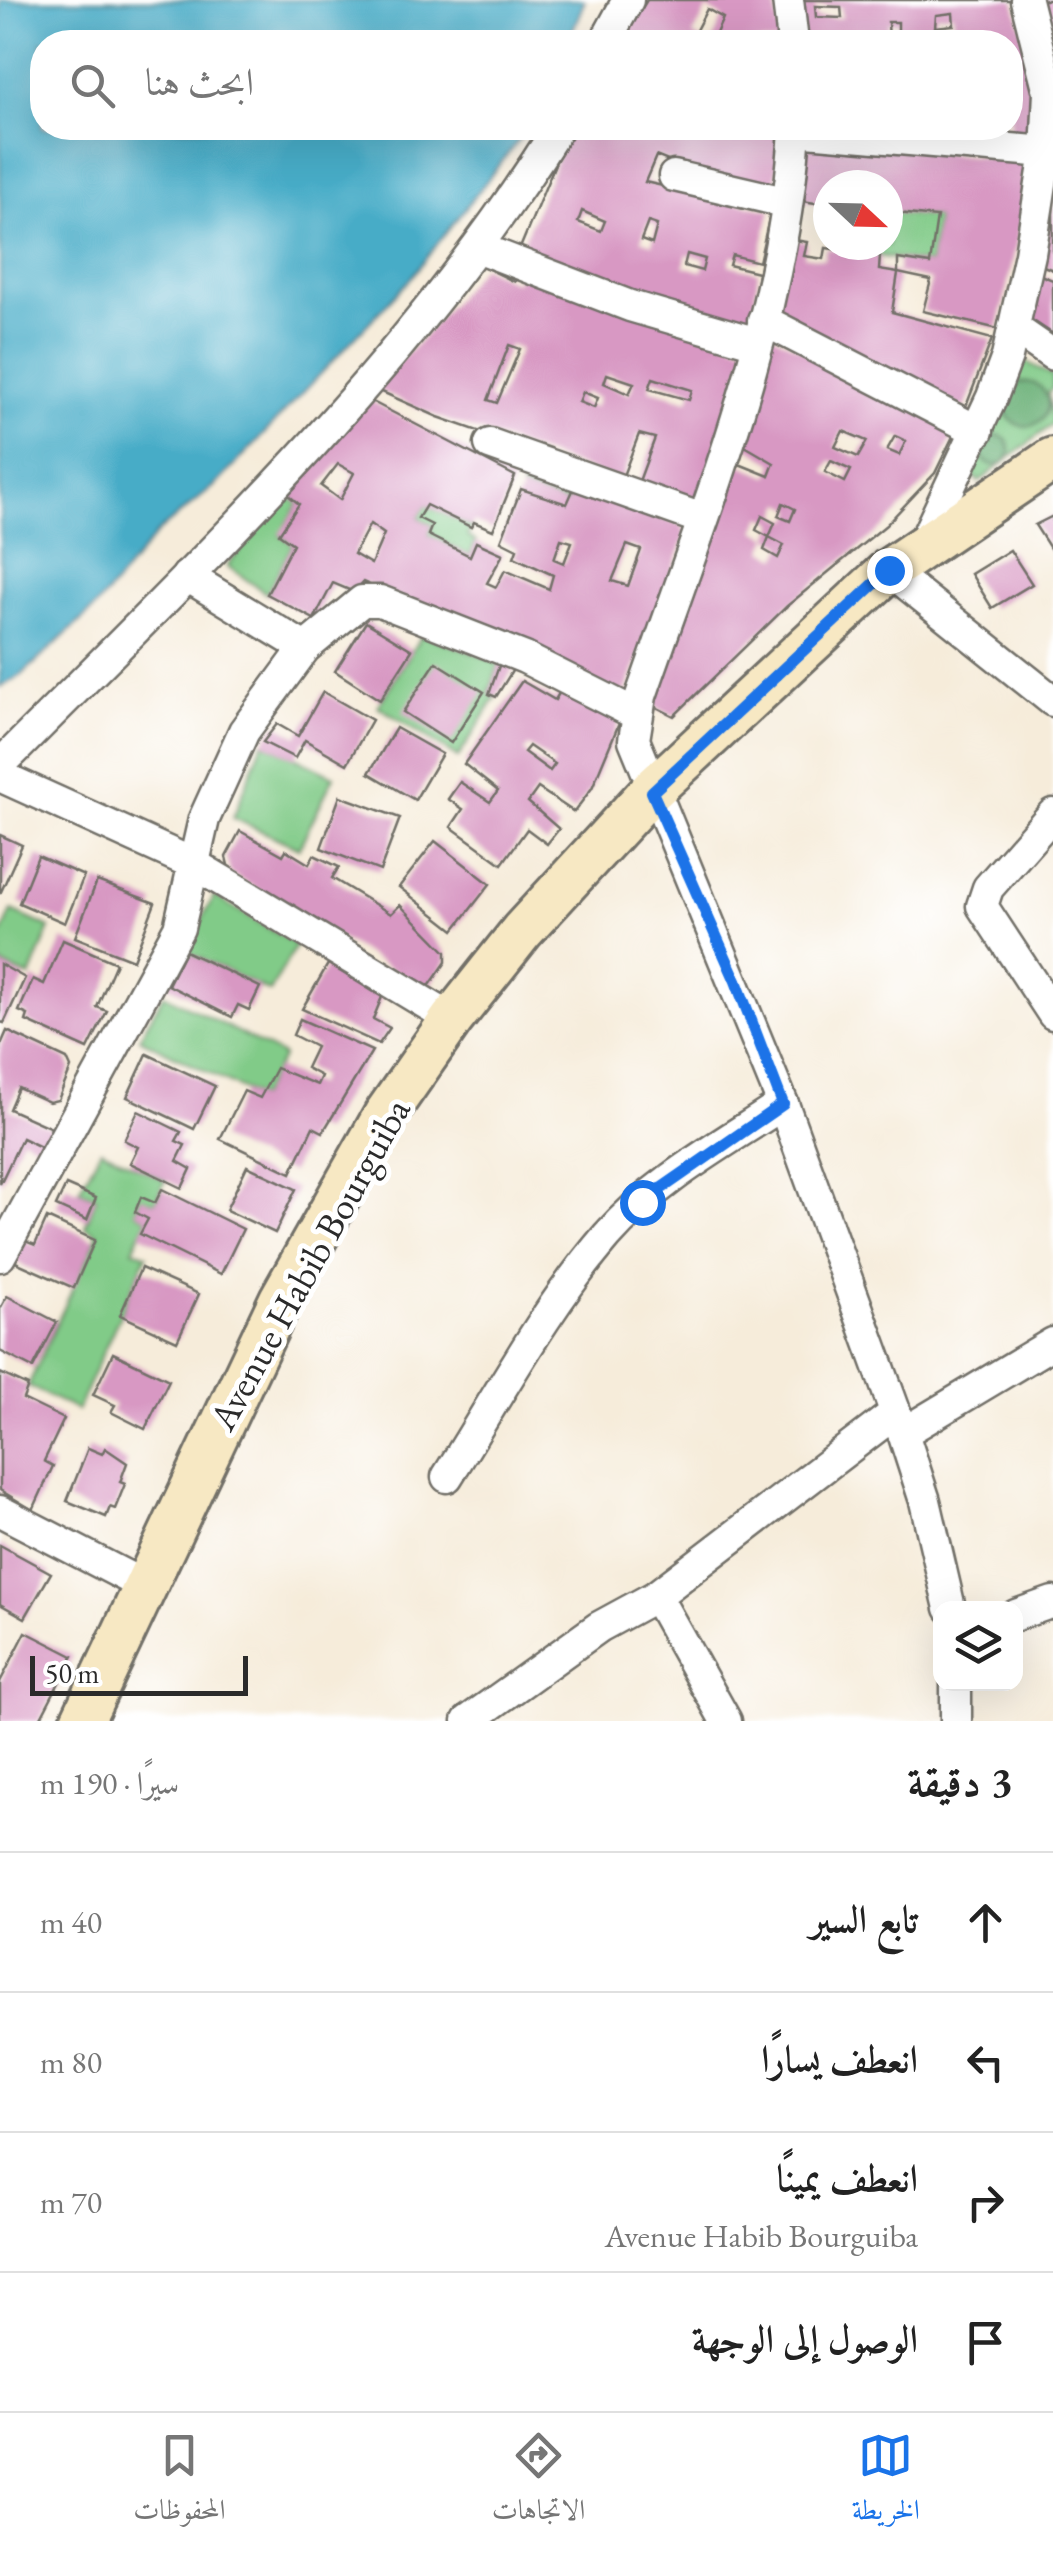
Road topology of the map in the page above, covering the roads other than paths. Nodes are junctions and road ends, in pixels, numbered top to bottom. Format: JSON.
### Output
{"nodes":[{"id":1,"x":628,"y":0,"type":"edge"},
{"id":2,"x":788,"y":0,"type":"edge"},
{"id":3,"x":1026,"y":0,"type":"edge"},
{"id":4,"x":612,"y":30,"type":"edge"},
{"id":5,"x":792,"y":30,"type":"edge"},
{"id":6,"x":1051,"y":91,"type":"edge"},
{"id":7,"x":550,"y":140,"type":"edge"},
{"id":8,"x":794,"y":140,"type":"edge"},
{"id":9,"x":915,"y":140,"type":"edge"},
{"id":10,"x":1046,"y":152,"type":"junction"},
{"id":11,"x":674,"y":176,"type":"dead end"},
{"id":12,"x":786,"y":202,"type":"junction"},
{"id":13,"x":479,"y":248,"type":"junction"},
{"id":14,"x":1014,"y":328,"type":"junction"},
{"id":15,"x":760,"y":332,"type":"junction"},
{"id":16,"x":1053,"y":355,"type":"edge"},
{"id":17,"x":978,"y":431,"type":"junction"},
{"id":18,"x":490,"y":444,"type":"dead end"},
{"id":19,"x":1053,"y":459,"type":"edge"},
{"id":20,"x":702,"y":519,"type":"junction"},
{"id":21,"x":923,"y":544,"type":"junction"},
{"id":22,"x":889,"y":570,"type":"junction"},
{"id":23,"x":187,"y":576,"type":"junction"},
{"id":24,"x":305,"y":648,"type":"junction"},
{"id":25,"x":1053,"y":701,"type":"edge"},
{"id":26,"x":636,"y":714,"type":"junction"},
{"id":27,"x":0,"y":764,"type":"edge"},
{"id":28,"x":0,"y":776,"type":"edge"},
{"id":29,"x":652,"y":792,"type":"junction"},
{"id":30,"x":1052,"y":817,"type":"edge"},
{"id":31,"x":194,"y":864,"type":"junction"},
{"id":32,"x":1053,"y":1014,"type":"edge"},
{"id":33,"x":452,"y":1019,"type":"junction"},
{"id":34,"x":783,"y":1104,"type":"junction"},
{"id":35,"x":0,"y":1256,"type":"edge"},
{"id":36,"x":1053,"y":1343,"type":"edge"},
{"id":37,"x":899,"y":1423,"type":"junction"},
{"id":38,"x":447,"y":1477,"type":"dead end"},
{"id":39,"x":0,"y":1511,"type":"edge"},
{"id":40,"x":143,"y":1586,"type":"junction"},
{"id":41,"x":656,"y":1596,"type":"junction"},
{"id":42,"x":948,"y":1601,"type":"edge"},
{"id":43,"x":1053,"y":1602,"type":"edge"},
{"id":44,"x":1023,"y":1612,"type":"edge"},
{"id":45,"x":956,"y":1691,"type":"edge"},
{"id":46,"x":82,"y":1721,"type":"edge"},
{"id":47,"x":468,"y":1721,"type":"edge"},
{"id":48,"x":726,"y":1721,"type":"edge"},
{"id":49,"x":956,"y":1721,"type":"edge"}],
"edges":[{"from":1,"to":4,"type":"street"},
{"from":2,"to":5,"type":"street"},
{"from":3,"to":6,"type":"street"},
{"from":6,"to":10,"type":"street"},
{"from":7,"to":13,"type":"street"},
{"from":8,"to":12,"type":"street"},
{"from":9,"to":10,"type":"street"},
{"from":10,"to":14,"type":"street"},
{"from":11,"to":12,"type":"street"},
{"from":12,"to":15,"type":"street"},
{"from":13,"to":15,"type":"street"},
{"from":13,"to":23,"type":"street"},
{"from":14,"to":16,"type":"street"},
{"from":14,"to":17,"type":"street"},
{"from":15,"to":17,"type":"street"},
{"from":15,"to":20,"type":"street"},
{"from":17,"to":21,"type":"street"},
{"from":18,"to":20,"type":"street"},
{"from":19,"to":21,"type":"street","name":"Avenue Habib Bourguiba"},
{"from":20,"to":26,"type":"street"},
{"from":21,"to":22,"type":"street","name":"Avenue Habib Bourguiba"},
{"from":22,"to":25,"type":"street"},
{"from":22,"to":29,"type":"street","name":"Avenue Habib Bourguiba"},
{"from":23,"to":24,"type":"street"},
{"from":23,"to":27,"type":"street"},
{"from":24,"to":26,"type":"street"},
{"from":24,"to":31,"type":"street"},
{"from":26,"to":29,"type":"street"},
{"from":28,"to":31,"type":"street"},
{"from":29,"to":33,"type":"street","name":"Avenue Habib Bourguiba"},
{"from":29,"to":34,"type":"street"},
{"from":30,"to":32,"type":"street"},
{"from":31,"to":33,"type":"street"},
{"from":31,"to":35,"type":"street"},
{"from":33,"to":40,"type":"street","name":"Avenue Habib Bourguiba"},
{"from":34,"to":37,"type":"street"},
{"from":34,"to":38,"type":"street"},
{"from":36,"to":37,"type":"street"},
{"from":37,"to":41,"type":"street"},
{"from":37,"to":42,"type":"street"},
{"from":39,"to":40,"type":"street"},
{"from":40,"to":46,"type":"street","name":"Avenue Habib Bourguiba"},
{"from":41,"to":47,"type":"street"},
{"from":41,"to":48,"type":"street"},
{"from":43,"to":44,"type":"street"},
{"from":45,"to":49,"type":"street"}]}
